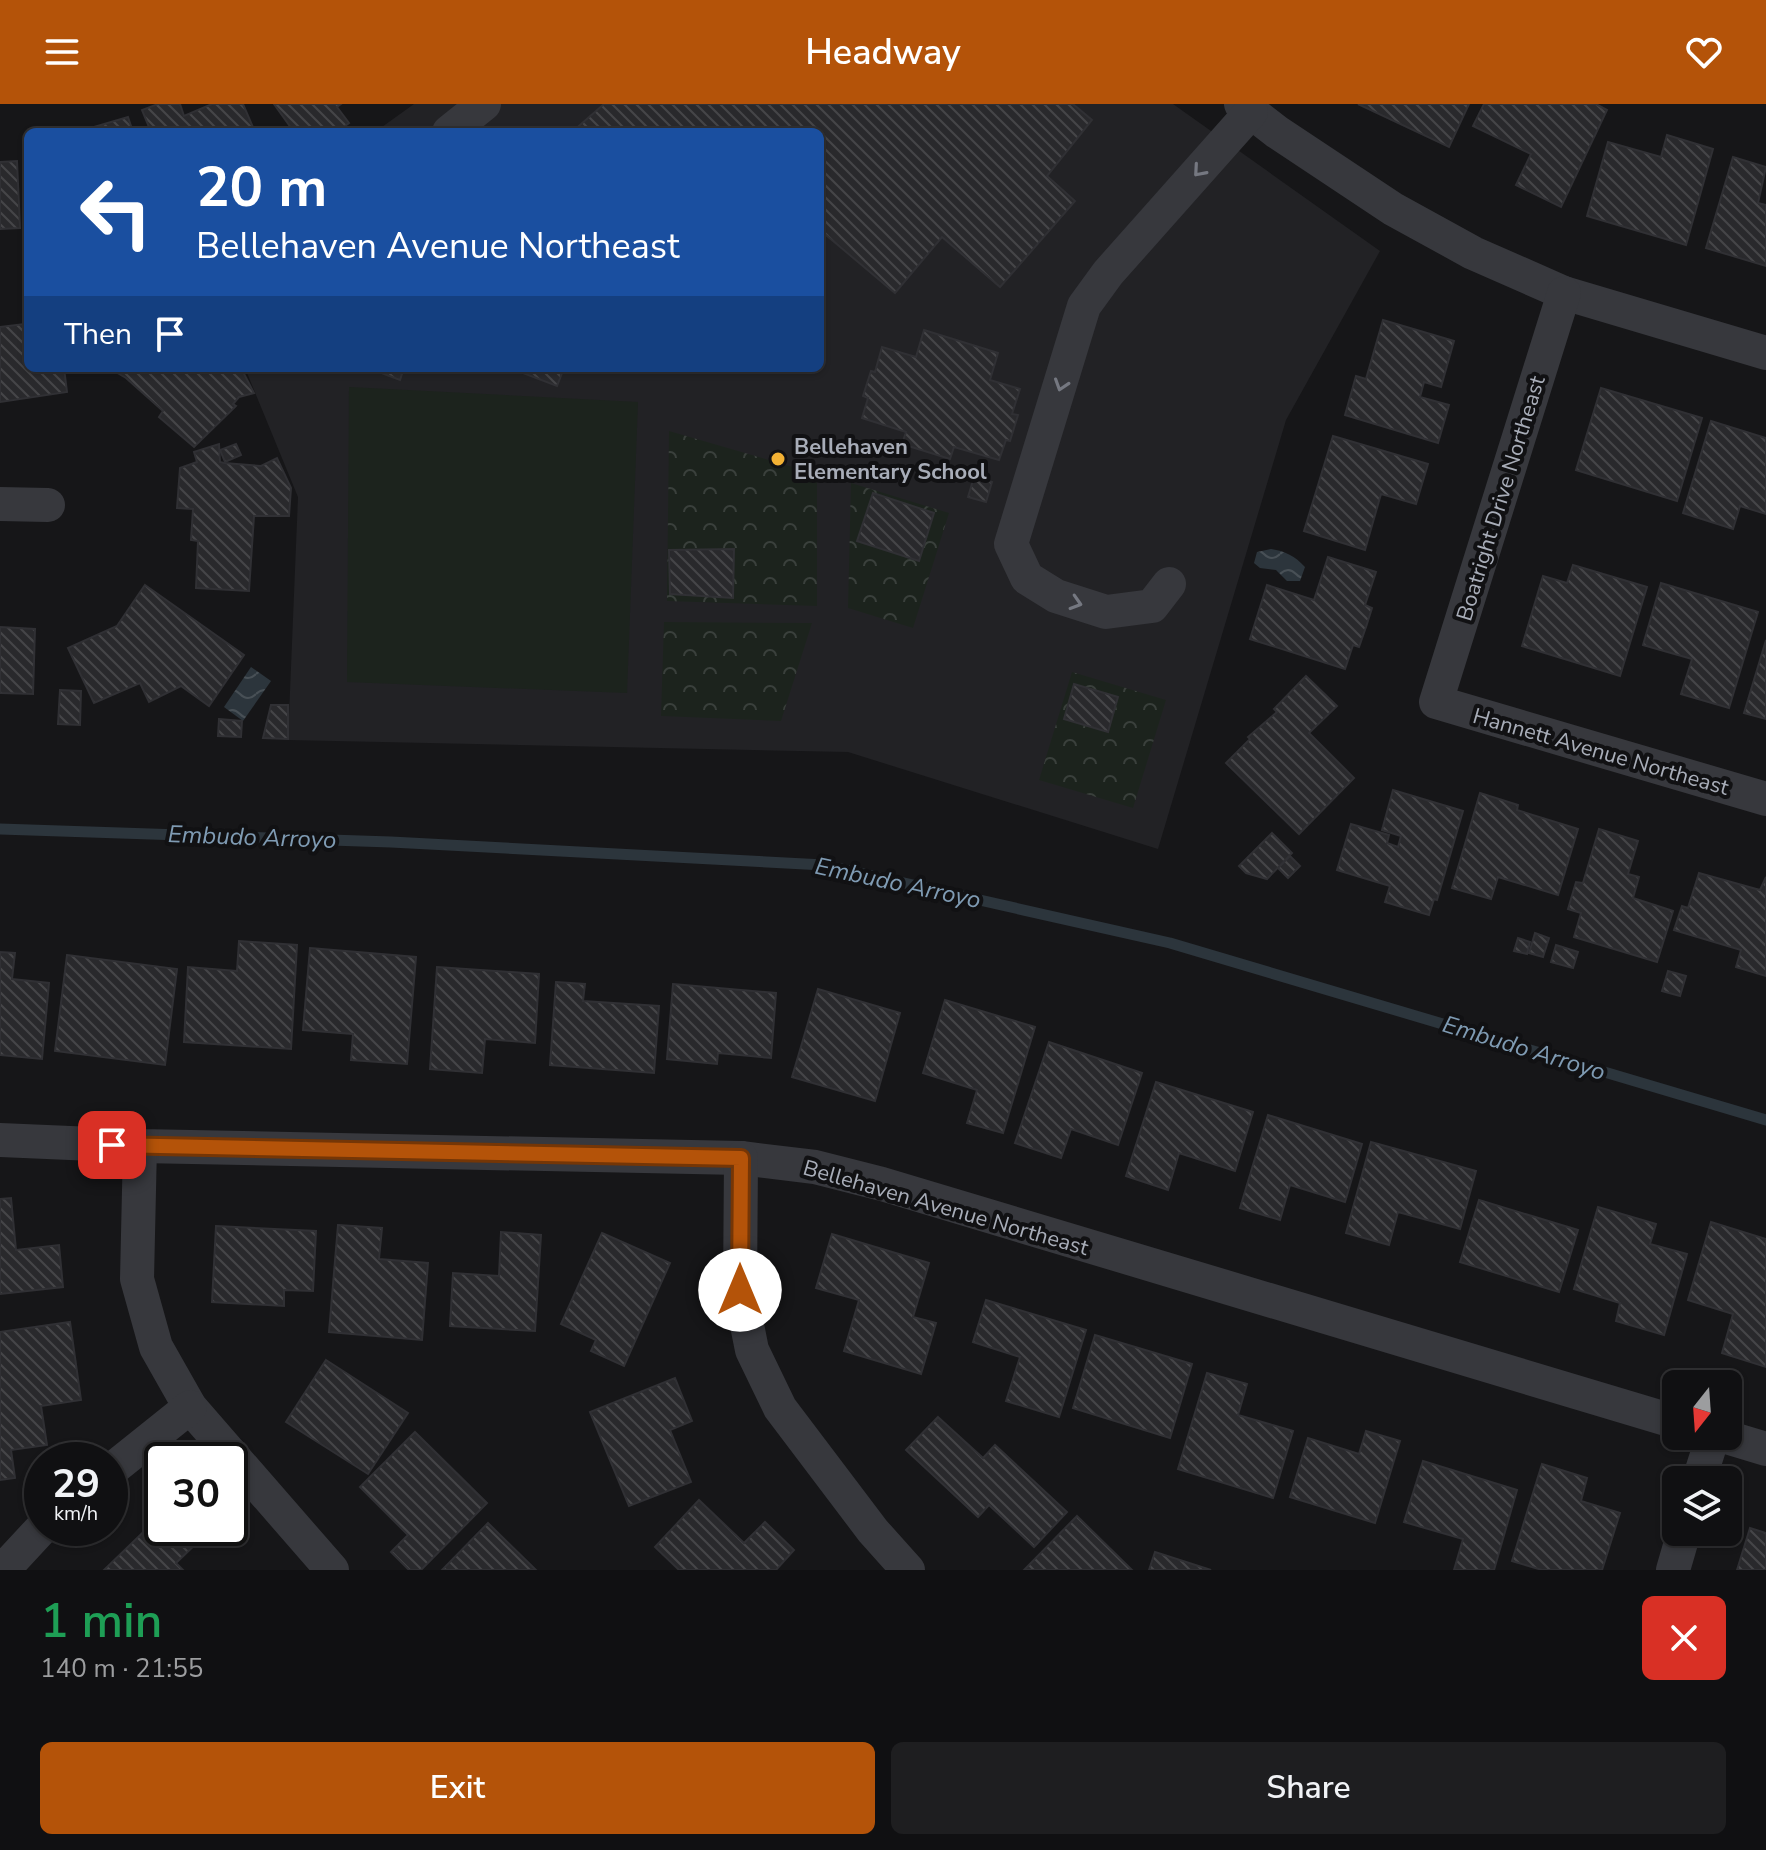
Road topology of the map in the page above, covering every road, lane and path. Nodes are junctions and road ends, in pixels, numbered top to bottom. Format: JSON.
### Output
{"nodes":[{"id":1,"x":484,"y":104,"type":"edge"},
{"id":2,"x":1246,"y":108,"type":"edge"},
{"id":3,"x":454,"y":128,"type":"edge"},
{"id":4,"x":1564,"y":293,"type":"junction"},
{"id":5,"x":1766,"y":353,"type":"edge"},
{"id":6,"x":0,"y":504,"type":"edge"},
{"id":7,"x":48,"y":505,"type":"dead end"},
{"id":8,"x":1169,"y":584,"type":"dead end"},
{"id":9,"x":1436,"y":702,"type":"joint"},
{"id":10,"x":1766,"y":799,"type":"edge"},
{"id":11,"x":0,"y":1140,"type":"edge"},
{"id":12,"x":140,"y":1146,"type":"junction"},
{"id":13,"x":741,"y":1158,"type":"junction"},
{"id":14,"x":190,"y":1407,"type":"junction"},
{"id":15,"x":1662,"y":1418,"type":"edge"},
{"id":16,"x":1742,"y":1442,"type":"edge"},
{"id":17,"x":1766,"y":1449,"type":"edge"},
{"id":18,"x":128,"y":1457,"type":"edge"},
{"id":19,"x":25,"y":1546,"type":"edge"},
{"id":20,"x":1680,"y":1546,"type":"edge"},
{"id":21,"x":3,"y":1570,"type":"edge"},
{"id":22,"x":332,"y":1570,"type":"edge"},
{"id":23,"x":908,"y":1570,"type":"edge"},
{"id":24,"x":1673,"y":1570,"type":"edge"}],
"edges":[{"from":1,"to":3,"type":"street"},
{"from":2,"to":4,"type":"street"},
{"from":2,"to":8,"type":"street","one_way":true},
{"from":4,"to":5,"type":"street"},
{"from":4,"to":9,"type":"street","name":"Boatright Drive Northeast"},
{"from":6,"to":7,"type":"street"},
{"from":9,"to":10,"type":"street","name":"Hannett Avenue Northeast"},
{"from":11,"to":12,"type":"street","name":"Bellehaven Avenue Northeast"},
{"from":12,"to":13,"type":"street","name":"Bellehaven Avenue Northeast"},
{"from":12,"to":14,"type":"street"},
{"from":13,"to":15,"type":"street","name":"Bellehaven Avenue Northeast"},
{"from":13,"to":23,"type":"street"},
{"from":14,"to":18,"type":"street"},
{"from":14,"to":22,"type":"street"},
{"from":16,"to":17,"type":"street"},
{"from":19,"to":21,"type":"street"},
{"from":20,"to":24,"type":"street"}]}
